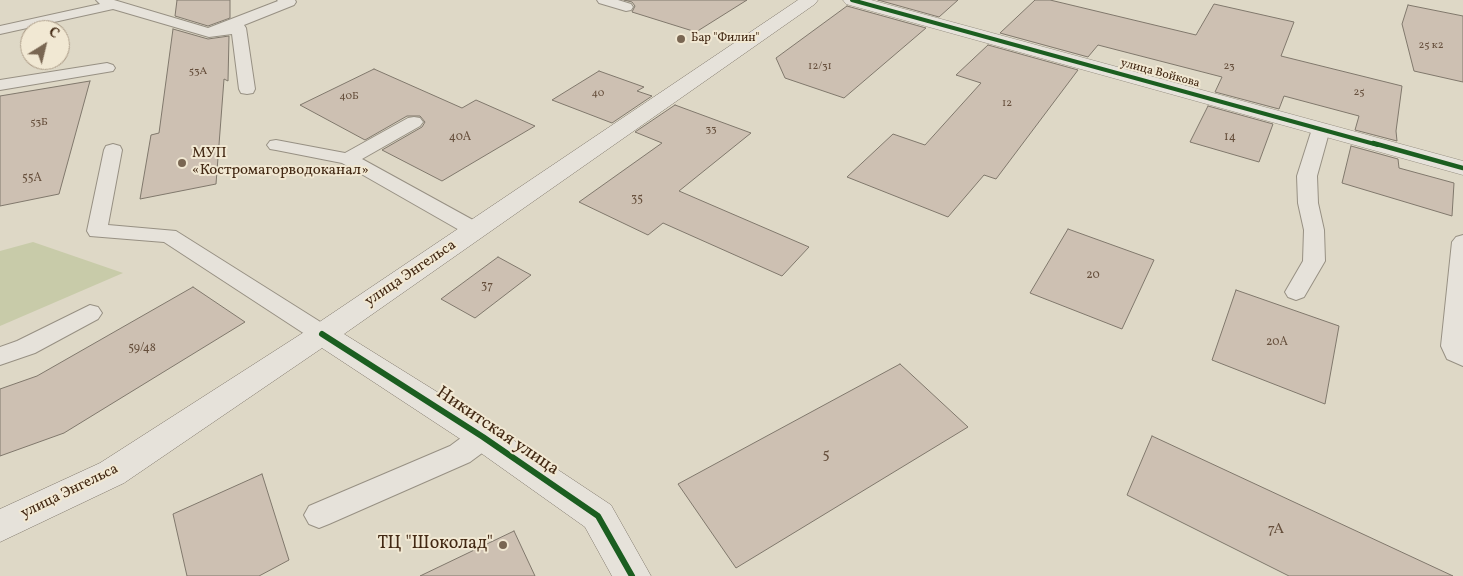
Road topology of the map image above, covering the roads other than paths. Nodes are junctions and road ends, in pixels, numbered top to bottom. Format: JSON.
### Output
{"nodes":[{"id":1,"x":284,"y":0,"type":"edge"},
{"id":2,"x":604,"y":0,"type":"edge"},
{"id":3,"x":809,"y":0,"type":"edge"},
{"id":4,"x":852,"y":0,"type":"edge"},
{"id":5,"x":108,"y":2,"type":"edge"},
{"id":6,"x":626,"y":7,"type":"dead end"},
{"id":7,"x":0,"y":30,"type":"edge"},
{"id":8,"x":209,"y":33,"type":"junction"},
{"id":9,"x":107,"y":68,"type":"dead end"},
{"id":10,"x":0,"y":85,"type":"edge"},
{"id":11,"x":247,"y":89,"type":"dead end"},
{"id":12,"x":414,"y":122,"type":"dead end"},
{"id":13,"x":1321,"y":129,"type":"junction"},
{"id":14,"x":276,"y":145,"type":"dead end"},
{"id":15,"x":113,"y":150,"type":"dead end"},
{"id":16,"x":348,"y":159,"type":"junction"},
{"id":17,"x":1463,"y":168,"type":"edge"},
{"id":18,"x":475,"y":230,"type":"junction"},
{"id":19,"x":1463,"y":242,"type":"edge"},
{"id":20,"x":1296,"y":292,"type":"dead end"},
{"id":21,"x":90,"y":313,"type":"dead end"},
{"id":22,"x":322,"y":334,"type":"junction"},
{"id":23,"x":0,"y":356,"type":"edge"},
{"id":24,"x":1463,"y":357,"type":"edge"},
{"id":25,"x":484,"y":437,"type":"junction"},
{"id":26,"x":319,"y":515,"type":"dead end"},
{"id":27,"x":0,"y":526,"type":"edge"},
{"id":28,"x":632,"y":576,"type":"edge"}],
"edges":[{"from":1,"to":8,"type":"lane"},
{"from":2,"to":6,"type":"lane"},
{"from":3,"to":18,"type":"street","name":"улица Энгельса"},
{"from":4,"to":13,"type":"street","name":"улица Войкова"},
{"from":5,"to":7,"type":"lane"},
{"from":5,"to":8,"type":"lane"},
{"from":8,"to":11,"type":"lane"},
{"from":9,"to":10,"type":"lane"},
{"from":12,"to":16,"type":"lane"},
{"from":13,"to":17,"type":"street","name":"улица Войкова"},
{"from":13,"to":20,"type":"lane"},
{"from":14,"to":16,"type":"lane"},
{"from":15,"to":22,"type":"lane"},
{"from":16,"to":18,"type":"lane"},
{"from":18,"to":22,"type":"street","name":"улица Энгельса"},
{"from":19,"to":24,"type":"lane"},
{"from":21,"to":23,"type":"lane"},
{"from":22,"to":25,"type":"street","name":"Никитская улица"},
{"from":22,"to":27,"type":"street","name":"улица Энгельса"},
{"from":25,"to":26,"type":"lane"},
{"from":25,"to":28,"type":"street","name":"Никитская улица"}]}
